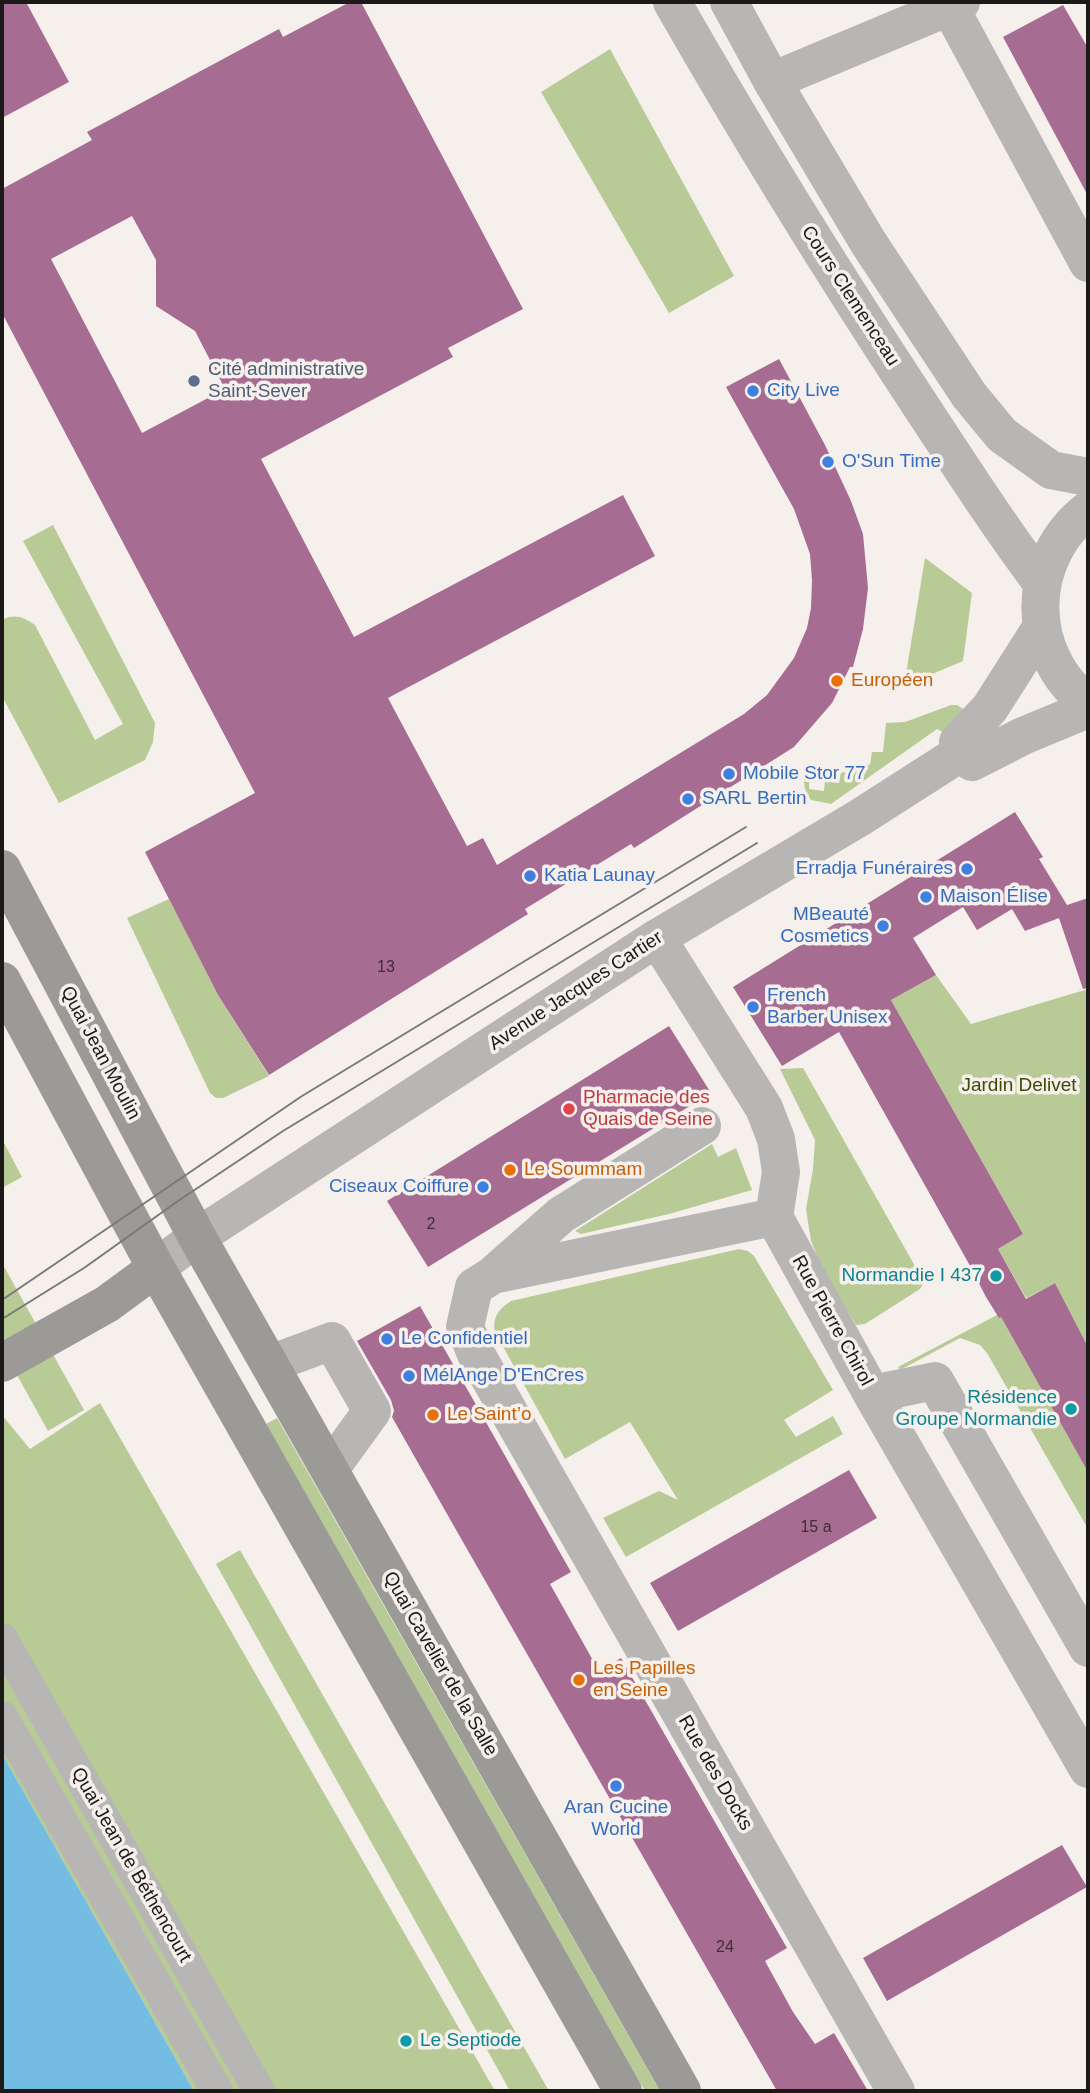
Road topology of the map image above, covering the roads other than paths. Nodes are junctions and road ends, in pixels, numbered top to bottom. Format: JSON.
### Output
{"nodes":[{"id":1,"x":672,"y":2,"type":"edge"},
{"id":2,"x":729,"y":2,"type":"edge"},
{"id":3,"x":952,"y":3,"type":"edge"},
{"id":4,"x":772,"y":81,"type":"junction"},
{"id":5,"x":1088,"y":263,"type":"edge"},
{"id":6,"x":1088,"y":477,"type":"edge"},
{"id":7,"x":1088,"y":510,"type":"edge"},
{"id":8,"x":1041,"y":582,"type":"junction"},
{"id":9,"x":1041,"y":628,"type":"junction"},
{"id":10,"x":1088,"y":702,"type":"edge"},
{"id":11,"x":1088,"y":709,"type":"edge"},
{"id":12,"x":959,"y":754,"type":"junction"},
{"id":13,"x":2,"y":869,"type":"edge"},
{"id":14,"x":657,"y":938,"type":"junction"},
{"id":15,"x":2,"y":981,"type":"edge"},
{"id":16,"x":702,"y":1126,"type":"dead end"},
{"id":17,"x":774,"y":1217,"type":"junction"},
{"id":18,"x":197,"y":1237,"type":"junction"},
{"id":19,"x":156,"y":1268,"type":"junction"},
{"id":20,"x":493,"y":1275,"type":"junction"},
{"id":21,"x":2,"y":1363,"type":"edge"},
{"id":22,"x":270,"y":1364,"type":"junction"},
{"id":23,"x":872,"y":1394,"type":"junction"},
{"id":24,"x":330,"y":1469,"type":"junction"},
{"id":25,"x":2,"y":1639,"type":"edge"},
{"id":26,"x":1088,"y":1648,"type":"edge"},
{"id":27,"x":2,"y":1717,"type":"edge"},
{"id":28,"x":1082,"y":1744,"type":"edge"},
{"id":29,"x":217,"y":2091,"type":"edge"},
{"id":30,"x":259,"y":2091,"type":"edge"},
{"id":31,"x":623,"y":2091,"type":"edge"},
{"id":32,"x":682,"y":2091,"type":"edge"},
{"id":33,"x":896,"y":2091,"type":"edge"}],
"edges":[{"from":1,"to":8,"type":"street","name":"Cours Clemenceau"},
{"from":2,"to":4,"type":"street"},
{"from":3,"to":4,"type":"street"},
{"from":3,"to":5,"type":"street"},
{"from":4,"to":6,"type":"street"},
{"from":7,"to":8,"type":"street"},
{"from":8,"to":9,"type":"street"},
{"from":9,"to":10,"type":"street"},
{"from":9,"to":12,"type":"street"},
{"from":11,"to":12,"type":"street"},
{"from":12,"to":14,"type":"street","name":"Avenue Jacques Cartier"},
{"from":13,"to":18,"type":"main road","name":"Quai Jean Moulin"},
{"from":14,"to":17,"type":"street"},
{"from":14,"to":18,"type":"street","name":"Avenue Jacques Cartier"},
{"from":15,"to":19,"type":"main road"},
{"from":16,"to":20,"type":"street","name":"Rue des Docks"},
{"from":17,"to":20,"type":"street"},
{"from":17,"to":23,"type":"street","name":"Rue Pierre Chirol"},
{"from":18,"to":19,"type":"street","name":"Avenue Jacques Cartier"},
{"from":18,"to":22,"type":"main road","name":"Quai Cavelier de la Salle"},
{"from":19,"to":21,"type":"main road"},
{"from":19,"to":31,"type":"main road"},
{"from":20,"to":33,"type":"street","name":"Rue des Docks"},
{"from":22,"to":24,"type":"main road","name":"Quai Cavelier de la Salle"},
{"from":22,"to":24,"type":"street"},
{"from":23,"to":26,"type":"street"},
{"from":23,"to":28,"type":"street","name":"Rue Pierre Chirol"},
{"from":24,"to":32,"type":"main road","name":"Quai Cavelier de la Salle"},
{"from":25,"to":30,"type":"street","name":"Quai Jean de Béthencourt"},
{"from":27,"to":29,"type":"street","name":"Quai Jean de Béthencourt"}]}
